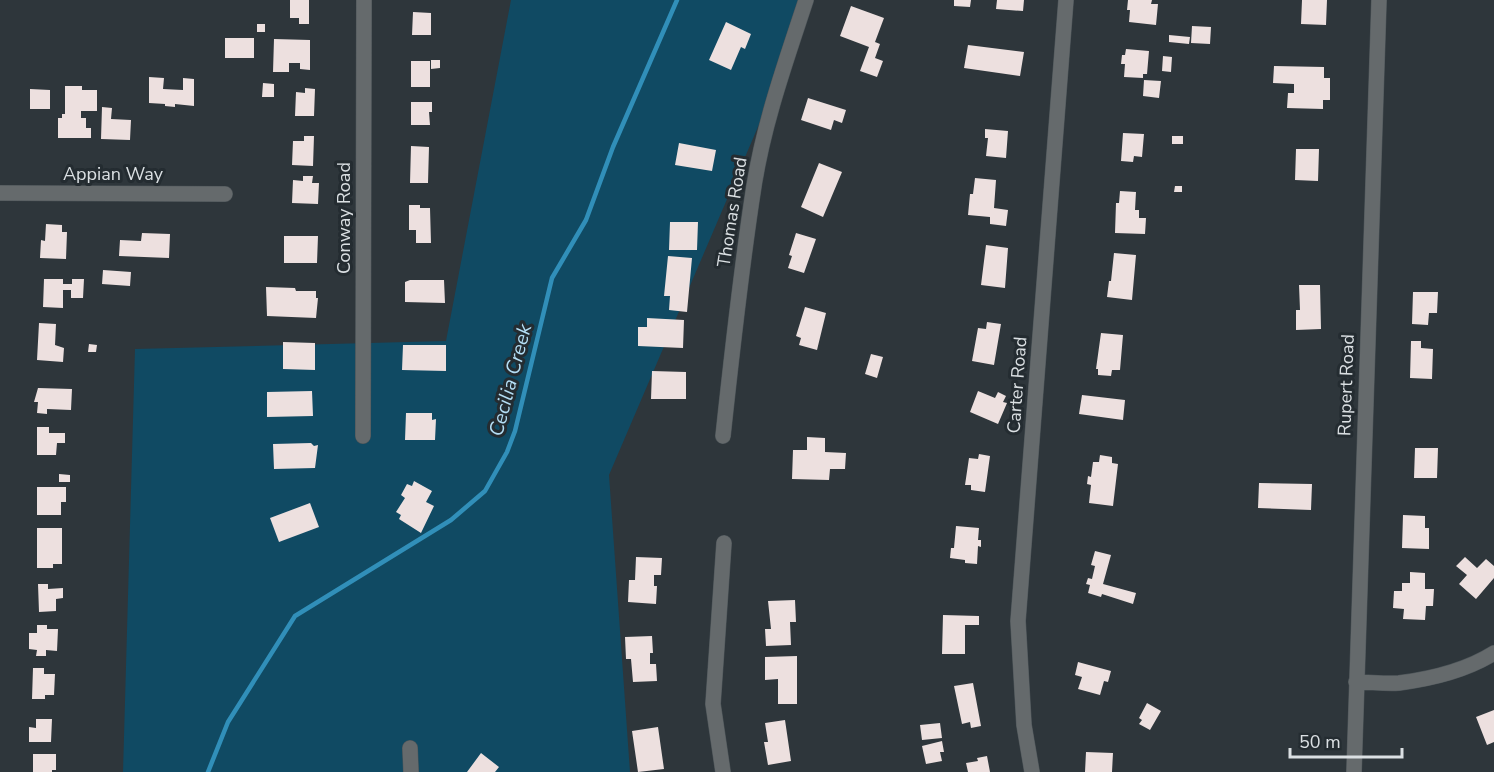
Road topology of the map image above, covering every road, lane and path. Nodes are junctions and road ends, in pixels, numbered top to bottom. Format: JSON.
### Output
{"nodes":[{"id":1,"x":364,"y":0,"type":"edge"},
{"id":2,"x":806,"y":0,"type":"edge"},
{"id":3,"x":1066,"y":0,"type":"edge"},
{"id":4,"x":1379,"y":0,"type":"edge"},
{"id":5,"x":0,"y":193,"type":"edge"},
{"id":6,"x":225,"y":194,"type":"dead end"},
{"id":7,"x":363,"y":436,"type":"dead end"},
{"id":8,"x":723,"y":436,"type":"dead end"},
{"id":9,"x":724,"y":543,"type":"dead end"},
{"id":10,"x":1494,"y":653,"type":"edge"},
{"id":11,"x":1356,"y":682,"type":"junction"},
{"id":12,"x":410,"y":748,"type":"dead end"},
{"id":13,"x":411,"y":772,"type":"edge"},
{"id":14,"x":723,"y":772,"type":"edge"},
{"id":15,"x":1032,"y":772,"type":"edge"},
{"id":16,"x":1354,"y":772,"type":"edge"}],
"edges":[{"from":1,"to":7,"type":"street","name":"Conway Road"},
{"from":2,"to":8,"type":"street","name":"Thomas Road"},
{"from":3,"to":15,"type":"street","name":"Carter Road"},
{"from":4,"to":11,"type":"street","name":"Rupert Road"},
{"from":5,"to":6,"type":"street","name":"Appian Way"},
{"from":9,"to":14,"type":"street"},
{"from":10,"to":11,"type":"street"},
{"from":11,"to":16,"type":"street","name":"Rupert Road"},
{"from":12,"to":13,"type":"street"}]}
